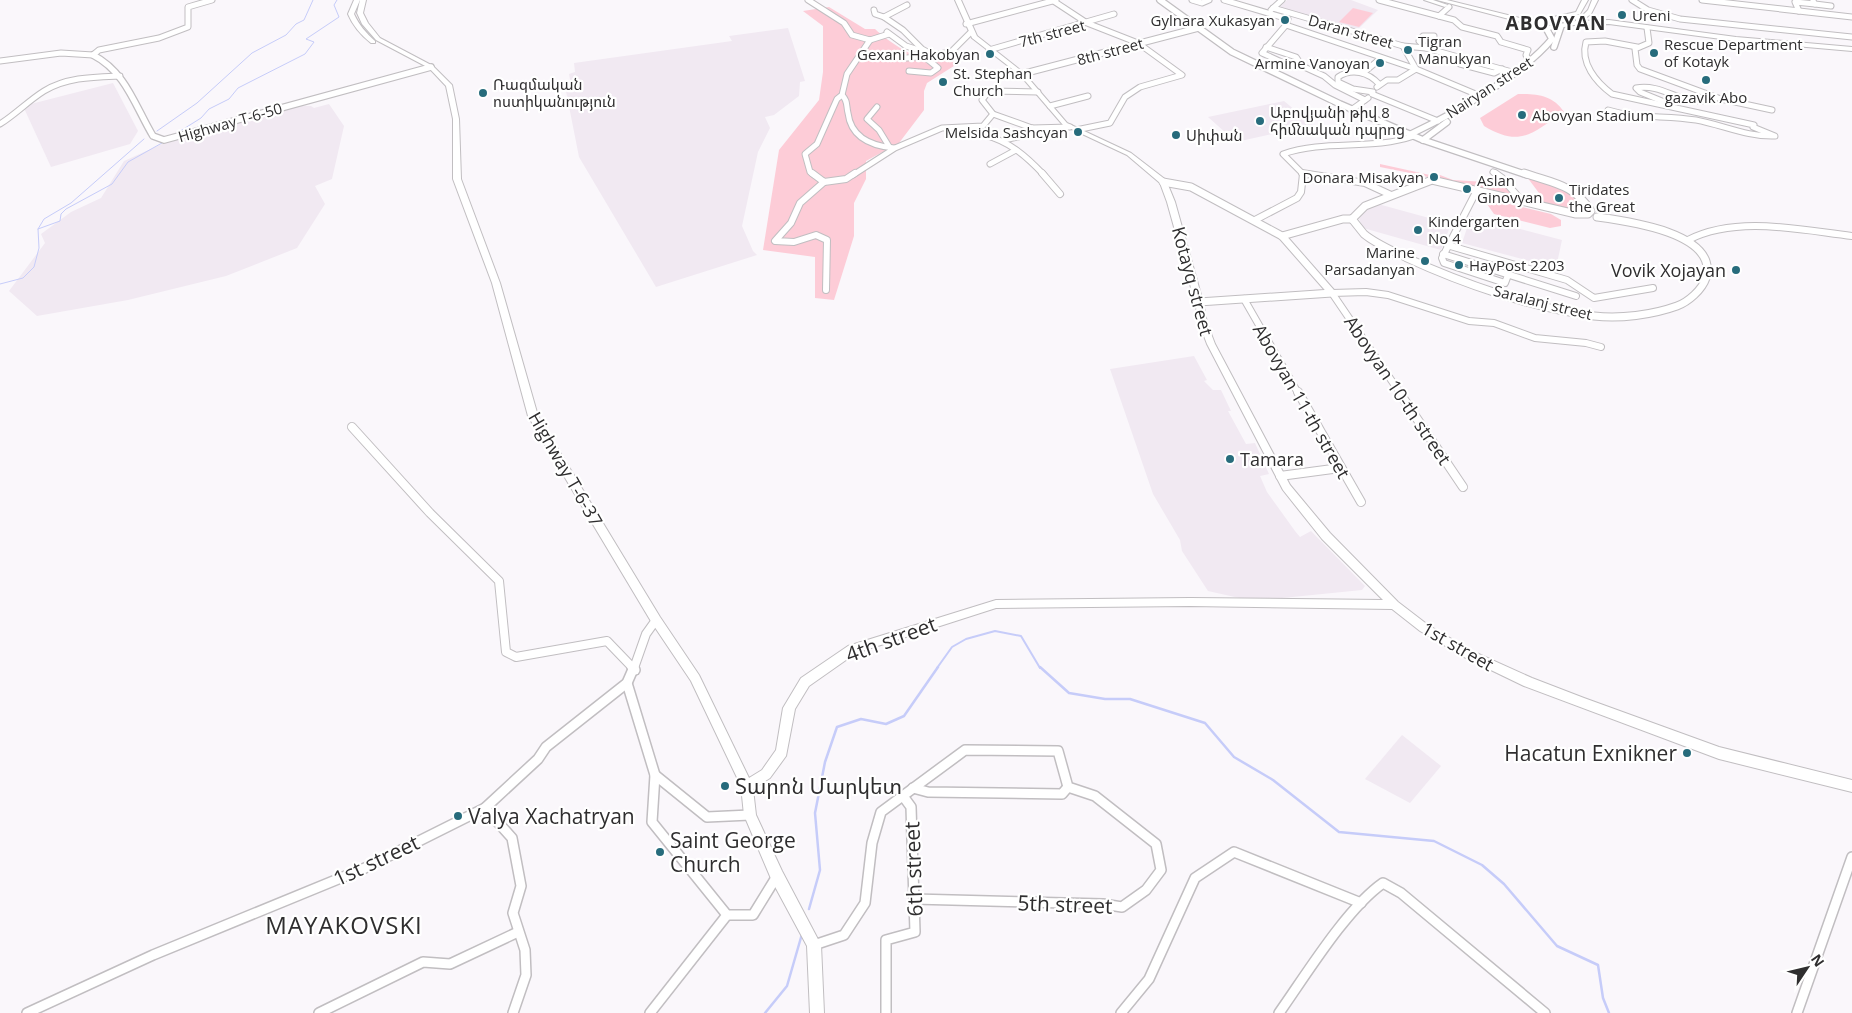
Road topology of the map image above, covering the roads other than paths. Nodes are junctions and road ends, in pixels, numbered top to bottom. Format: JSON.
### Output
{"nodes":[{"id":1,"x":212,"y":0,"type":"edge"},
{"id":2,"x":357,"y":0,"type":"edge"},
{"id":3,"x":363,"y":0,"type":"edge"},
{"id":4,"x":808,"y":0,"type":"edge"},
{"id":5,"x":958,"y":0,"type":"edge"},
{"id":6,"x":1054,"y":0,"type":"edge"},
{"id":7,"x":1160,"y":0,"type":"edge"},
{"id":8,"x":1192,"y":0,"type":"edge"},
{"id":9,"x":1209,"y":0,"type":"edge"},
{"id":10,"x":1224,"y":0,"type":"edge"},
{"id":11,"x":1282,"y":0,"type":"edge"},
{"id":12,"x":1379,"y":0,"type":"edge"},
{"id":13,"x":1427,"y":0,"type":"edge"},
{"id":14,"x":1440,"y":0,"type":"edge"},
{"id":15,"x":1585,"y":0,"type":"edge"},
{"id":16,"x":1595,"y":0,"type":"edge"},
{"id":17,"x":1632,"y":0,"type":"edge"},
{"id":18,"x":1702,"y":0,"type":"edge"},
{"id":19,"x":1828,"y":0,"type":"edge"},
{"id":20,"x":1814,"y":2,"type":"edge"},
{"id":21,"x":907,"y":5,"type":"dead end"},
{"id":22,"x":1831,"y":6,"type":"junction"},
{"id":23,"x":1449,"y":7,"type":"junction"},
{"id":24,"x":1273,"y":8,"type":"junction"},
{"id":25,"x":874,"y":10,"type":"dead end"},
{"id":26,"x":1799,"y":11,"type":"junction"},
{"id":27,"x":1268,"y":13,"type":"junction"},
{"id":28,"x":1114,"y":14,"type":"dead end"},
{"id":29,"x":1439,"y":16,"type":"junction"},
{"id":30,"x":1839,"y":16,"type":"junction"},
{"id":31,"x":884,"y":17,"type":"junction"},
{"id":32,"x":1564,"y":17,"type":"junction"},
{"id":33,"x":1586,"y":17,"type":"junction"},
{"id":34,"x":1852,"y":17,"type":"edge"},
{"id":35,"x":1288,"y":22,"type":"junction"},
{"id":36,"x":1574,"y":22,"type":"junction"},
{"id":37,"x":966,"y":24,"type":"junction"},
{"id":38,"x":1087,"y":24,"type":"junction"},
{"id":39,"x":1521,"y":25,"type":"junction"},
{"id":40,"x":1544,"y":26,"type":"junction"},
{"id":41,"x":1561,"y":26,"type":"junction"},
{"id":42,"x":1198,"y":28,"type":"junction"},
{"id":43,"x":1647,"y":28,"type":"junction"},
{"id":44,"x":970,"y":33,"type":"junction"},
{"id":45,"x":1434,"y":36,"type":"dead end"},
{"id":46,"x":1550,"y":36,"type":"junction"},
{"id":47,"x":1852,"y":37,"type":"edge"},
{"id":48,"x":870,"y":40,"type":"junction"},
{"id":49,"x":1138,"y":43,"type":"junction"},
{"id":50,"x":1852,"y":45,"type":"edge"},
{"id":51,"x":382,"y":46,"type":"junction"},
{"id":52,"x":1403,"y":46,"type":"junction"},
{"id":53,"x":1266,"y":47,"type":"junction"},
{"id":54,"x":1637,"y":47,"type":"junction"},
{"id":55,"x":1426,"y":48,"type":"junction"},
{"id":56,"x":1852,"y":49,"type":"edge"},
{"id":57,"x":989,"y":50,"type":"junction"},
{"id":58,"x":93,"y":55,"type":"junction"},
{"id":59,"x":927,"y":55,"type":"junction"},
{"id":60,"x":907,"y":58,"type":"dead end"},
{"id":61,"x":1380,"y":59,"type":"junction"},
{"id":62,"x":0,"y":61,"type":"edge"},
{"id":63,"x":1529,"y":62,"type":"junction"},
{"id":64,"x":1302,"y":66,"type":"junction"},
{"id":65,"x":431,"y":69,"type":"junction"},
{"id":66,"x":1416,"y":69,"type":"junction"},
{"id":67,"x":908,"y":71,"type":"dead end"},
{"id":68,"x":1512,"y":72,"type":"junction"},
{"id":69,"x":1363,"y":73,"type":"junction"},
{"id":70,"x":1022,"y":74,"type":"junction"},
{"id":71,"x":120,"y":76,"type":"junction"},
{"id":72,"x":1379,"y":84,"type":"junction"},
{"id":73,"x":1038,"y":92,"type":"junction"},
{"id":74,"x":1373,"y":93,"type":"junction"},
{"id":75,"x":842,"y":95,"type":"junction"},
{"id":76,"x":1478,"y":95,"type":"junction"},
{"id":77,"x":1088,"y":96,"type":"dead end"},
{"id":78,"x":1716,"y":99,"type":"junction"},
{"id":79,"x":1365,"y":100,"type":"junction"},
{"id":80,"x":1050,"y":106,"type":"junction"},
{"id":81,"x":877,"y":107,"type":"dead end"},
{"id":82,"x":1680,"y":109,"type":"junction"},
{"id":83,"x":1351,"y":110,"type":"junction"},
{"id":84,"x":1608,"y":110,"type":"dead end"},
{"id":85,"x":1772,"y":110,"type":"dead end"},
{"id":86,"x":993,"y":114,"type":"junction"},
{"id":87,"x":1438,"y":121,"type":"junction"},
{"id":88,"x":0,"y":124,"type":"edge"},
{"id":89,"x":1032,"y":128,"type":"junction"},
{"id":90,"x":1073,"y":129,"type":"junction"},
{"id":91,"x":984,"y":135,"type":"dead end"},
{"id":92,"x":1412,"y":135,"type":"junction"},
{"id":93,"x":1004,"y":140,"type":"junction"},
{"id":94,"x":1424,"y":140,"type":"junction"},
{"id":95,"x":892,"y":148,"type":"junction"},
{"id":96,"x":1016,"y":150,"type":"junction"},
{"id":97,"x":990,"y":164,"type":"dead end"},
{"id":98,"x":1493,"y":172,"type":"dead end"},
{"id":99,"x":1303,"y":174,"type":"junction"},
{"id":100,"x":824,"y":182,"type":"junction"},
{"id":101,"x":1163,"y":182,"type":"junction"},
{"id":102,"x":1477,"y":190,"type":"junction"},
{"id":103,"x":1060,"y":194,"type":"dead end"},
{"id":104,"x":1391,"y":194,"type":"junction"},
{"id":105,"x":1521,"y":200,"type":"junction"},
{"id":106,"x":1588,"y":214,"type":"junction"},
{"id":107,"x":1352,"y":219,"type":"junction"},
{"id":108,"x":1255,"y":220,"type":"junction"},
{"id":109,"x":1282,"y":236,"type":"junction"},
{"id":110,"x":1852,"y":236,"type":"edge"},
{"id":111,"x":1688,"y":240,"type":"junction"},
{"id":112,"x":1447,"y":245,"type":"junction"},
{"id":113,"x":1653,"y":288,"type":"dead end"},
{"id":114,"x":826,"y":290,"type":"dead end"},
{"id":115,"x":1332,"y":293,"type":"junction"},
{"id":116,"x":1576,"y":296,"type":"dead end"},
{"id":117,"x":1244,"y":299,"type":"junction"},
{"id":118,"x":1199,"y":302,"type":"junction"},
{"id":119,"x":1601,"y":347,"type":"dead end"},
{"id":120,"x":352,"y":427,"type":"dead end"},
{"id":121,"x":1340,"y":468,"type":"junction"},
{"id":122,"x":1280,"y":476,"type":"junction"},
{"id":123,"x":1463,"y":487,"type":"dead end"},
{"id":124,"x":1361,"y":502,"type":"dead end"},
{"id":125,"x":1394,"y":605,"type":"junction"},
{"id":126,"x":656,"y":620,"type":"junction"},
{"id":127,"x":635,"y":670,"type":"junction"},
{"id":128,"x":627,"y":683,"type":"junction"},
{"id":129,"x":655,"y":775,"type":"junction"},
{"id":130,"x":747,"y":786,"type":"junction"},
{"id":131,"x":1852,"y":786,"type":"edge"},
{"id":132,"x":1068,"y":787,"type":"junction"},
{"id":133,"x":913,"y":788,"type":"junction"},
{"id":134,"x":903,"y":796,"type":"junction"},
{"id":135,"x":485,"y":808,"type":"junction"},
{"id":136,"x":750,"y":815,"type":"junction"},
{"id":137,"x":1852,"y":857,"type":"edge"},
{"id":138,"x":777,"y":876,"type":"junction"},
{"id":139,"x":914,"y":900,"type":"junction"},
{"id":140,"x":1361,"y":903,"type":"junction"},
{"id":141,"x":727,"y":915,"type":"junction"},
{"id":142,"x":518,"y":932,"type":"junction"},
{"id":143,"x":814,"y":945,"type":"junction"},
{"id":144,"x":1797,"y":1012,"type":"edge"},
{"id":145,"x":27,"y":1013,"type":"edge"},
{"id":146,"x":320,"y":1013,"type":"edge"},
{"id":147,"x":513,"y":1013,"type":"edge"},
{"id":148,"x":650,"y":1013,"type":"edge"},
{"id":149,"x":817,"y":1013,"type":"edge"},
{"id":150,"x":886,"y":1013,"type":"edge"},
{"id":151,"x":1121,"y":1013,"type":"edge"},
{"id":152,"x":1279,"y":1013,"type":"edge"},
{"id":153,"x":1545,"y":1013,"type":"edge"}],
"edges":[{"from":1,"to":58,"type":"street"},
{"from":2,"to":51,"type":"main road","name":"Highway T-6-37"},
{"from":3,"to":51,"type":"main road","name":"Highway T-6-37"},
{"from":4,"to":48,"type":"street"},
{"from":5,"to":37,"type":"main road","name":"Kotayq street"},
{"from":6,"to":37,"type":"street"},
{"from":6,"to":38,"type":"street"},
{"from":7,"to":42,"type":"street"},
{"from":8,"to":9,"type":"street"},
{"from":10,"to":27,"type":"street"},
{"from":11,"to":24,"type":"street"},
{"from":12,"to":29,"type":"street"},
{"from":13,"to":23,"type":"main road"},
{"from":14,"to":40,"type":"main road"},
{"from":15,"to":32,"type":"main road"},
{"from":16,"to":33,"type":"main road"},
{"from":17,"to":47,"type":"street"},
{"from":18,"to":26,"type":"street"},
{"from":19,"to":22,"type":"street"},
{"from":20,"to":22,"type":"street"},
{"from":20,"to":26,"type":"street"},
{"from":21,"to":31,"type":"street"},
{"from":22,"to":30,"type":"street"},
{"from":23,"to":29,"type":"street"},
{"from":23,"to":39,"type":"main road"},
{"from":24,"to":27,"type":"street"},
{"from":24,"to":52,"type":"street","name":"Daran street"},
{"from":25,"to":31,"type":"street"},
{"from":26,"to":30,"type":"street"},
{"from":27,"to":35,"type":"street"},
{"from":28,"to":38,"type":"street","name":"7th street"},
{"from":29,"to":63,"type":"street"},
{"from":30,"to":34,"type":"street"},
{"from":31,"to":59,"type":"street"},
{"from":32,"to":33,"type":"main road"},
{"from":32,"to":36,"type":"main road"},
{"from":32,"to":40,"type":"main road"},
{"from":33,"to":36,"type":"main road"},
{"from":33,"to":50,"type":"main road"},
{"from":35,"to":53,"type":"street"},
{"from":35,"to":61,"type":"street"},
{"from":36,"to":41,"type":"main road"},
{"from":36,"to":43,"type":"main road"},
{"from":37,"to":44,"type":"main road","name":"Kotayq street"},
{"from":38,"to":49,"type":"street"},
{"from":38,"to":57,"type":"street","name":"7th street"},
{"from":39,"to":40,"type":"main road"},
{"from":39,"to":46,"type":"main road"},
{"from":40,"to":41,"type":"main road"},
{"from":40,"to":46,"type":"street"},
{"from":41,"to":94,"type":"street","name":"Nairyan street"},
{"from":42,"to":49,"type":"street","name":"8th street"},
{"from":42,"to":83,"type":"street"},
{"from":43,"to":54,"type":"street"},
{"from":43,"to":56,"type":"main road"},
{"from":44,"to":57,"type":"main road","name":"Kotayq street"},
{"from":44,"to":59,"type":"street"},
{"from":45,"to":55,"type":"street"},
{"from":46,"to":63,"type":"street","name":"Nairyan street"},
{"from":48,"to":59,"type":"street"},
{"from":48,"to":75,"type":"street"},
{"from":49,"to":70,"type":"street","name":"8th street"},
{"from":49,"to":90,"type":"street"},
{"from":51,"to":65,"type":"main road","name":"Highway T-6-37"},
{"from":52,"to":55,"type":"street"},
{"from":52,"to":66,"type":"street","name":"Daran street"},
{"from":53,"to":64,"type":"street"},
{"from":53,"to":64,"type":"street"},
{"from":54,"to":78,"type":"street"},
{"from":54,"to":82,"type":"street"},
{"from":55,"to":68,"type":"street"},
{"from":57,"to":70,"type":"main road","name":"Kotayq street"},
{"from":58,"to":62,"type":"street"},
{"from":58,"to":71,"type":"street","name":"Highway T-6-50"},
{"from":59,"to":60,"type":"street"},
{"from":59,"to":67,"type":"street"},
{"from":61,"to":66,"type":"street"},
{"from":61,"to":69,"type":"street"},
{"from":63,"to":68,"type":"street","name":"Nairyan street"},
{"from":64,"to":79,"type":"street"},
{"from":65,"to":71,"type":"street","name":"Highway T-6-50"},
{"from":65,"to":126,"type":"main road","name":"Highway T-6-37"},
{"from":66,"to":72,"type":"street"},
{"from":66,"to":76,"type":"street"},
{"from":68,"to":76,"type":"street","name":"Nairyan street"},
{"from":69,"to":72,"type":"street"},
{"from":69,"to":74,"type":"street"},
{"from":70,"to":73,"type":"main road","name":"Kotayq street"},
{"from":71,"to":88,"type":"street"},
{"from":72,"to":74,"type":"street"},
{"from":73,"to":80,"type":"main road","name":"Kotayq street"},
{"from":73,"to":86,"type":"street"},
{"from":74,"to":79,"type":"street"},
{"from":74,"to":87,"type":"street"},
{"from":75,"to":95,"type":"street"},
{"from":75,"to":100,"type":"street"},
{"from":76,"to":87,"type":"street","name":"Nairyan street"},
{"from":77,"to":80,"type":"street"},
{"from":78,"to":82,"type":"street"},
{"from":78,"to":85,"type":"street"},
{"from":79,"to":83,"type":"street"},
{"from":80,"to":90,"type":"main road","name":"Kotayq street"},
{"from":81,"to":95,"type":"street"},
{"from":82,"to":84,"type":"street"},
{"from":83,"to":92,"type":"street"},
{"from":86,"to":89,"type":"street"},
{"from":86,"to":95,"type":"street"},
{"from":87,"to":92,"type":"street","name":"Nairyan street"},
{"from":89,"to":90,"type":"street"},
{"from":89,"to":93,"type":"street"},
{"from":90,"to":101,"type":"main road","name":"Kotayq street"},
{"from":91,"to":93,"type":"street"},
{"from":92,"to":94,"type":"street"},
{"from":92,"to":99,"type":"street"},
{"from":93,"to":96,"type":"street"},
{"from":94,"to":106,"type":"street"},
{"from":95,"to":100,"type":"street"},
{"from":96,"to":97,"type":"street"},
{"from":96,"to":103,"type":"street"},
{"from":98,"to":105,"type":"street"},
{"from":99,"to":104,"type":"street"},
{"from":99,"to":108,"type":"street"},
{"from":100,"to":114,"type":"street"},
{"from":101,"to":108,"type":"street"},
{"from":101,"to":118,"type":"main road","name":"Kotayq street"},
{"from":102,"to":104,"type":"street"},
{"from":102,"to":105,"type":"street"},
{"from":102,"to":112,"type":"street"},
{"from":104,"to":107,"type":"street"},
{"from":105,"to":106,"type":"street"},
{"from":106,"to":111,"type":"street"},
{"from":107,"to":109,"type":"street"},
{"from":107,"to":111,"type":"street","name":"Saralanj street"},
{"from":108,"to":109,"type":"street"},
{"from":109,"to":115,"type":"street"},
{"from":110,"to":111,"type":"street"},
{"from":112,"to":113,"type":"street"},
{"from":112,"to":116,"type":"street"},
{"from":115,"to":117,"type":"street"},
{"from":115,"to":119,"type":"street"},
{"from":115,"to":123,"type":"street","name":"Abovyan 10-th street"},
{"from":117,"to":118,"type":"street"},
{"from":117,"to":121,"type":"street","name":"Abovyan 11-th street"},
{"from":118,"to":122,"type":"main road","name":"Kotayq street"},
{"from":120,"to":127,"type":"street"},
{"from":121,"to":122,"type":"street"},
{"from":121,"to":124,"type":"street","name":"Abovyan 11-th street"},
{"from":122,"to":125,"type":"main road","name":"Kotayq street"},
{"from":125,"to":130,"type":"main road","name":"4th street"},
{"from":125,"to":131,"type":"main road","name":"1st street"},
{"from":126,"to":127,"type":"street","name":"1st street"},
{"from":126,"to":130,"type":"main road","name":"Highway T-6-37"},
{"from":127,"to":128,"type":"street","name":"1st street"},
{"from":128,"to":129,"type":"street"},
{"from":128,"to":135,"type":"street","name":"1st street"},
{"from":129,"to":136,"type":"street"},
{"from":129,"to":141,"type":"street"},
{"from":130,"to":136,"type":"main road"},
{"from":132,"to":133,"type":"street"},
{"from":132,"to":133,"type":"street"},
{"from":132,"to":139,"type":"street","name":"5th street"},
{"from":133,"to":134,"type":"street"},
{"from":134,"to":139,"type":"street","name":"6th street"},
{"from":134,"to":143,"type":"street"},
{"from":135,"to":142,"type":"street"},
{"from":135,"to":145,"type":"street","name":"1st street"},
{"from":136,"to":138,"type":"main road"},
{"from":137,"to":144,"type":"street"},
{"from":138,"to":141,"type":"street"},
{"from":138,"to":143,"type":"main road"},
{"from":139,"to":150,"type":"street","name":"6th street"},
{"from":140,"to":151,"type":"street"},
{"from":140,"to":152,"type":"street"},
{"from":140,"to":153,"type":"street"},
{"from":141,"to":148,"type":"street"},
{"from":142,"to":146,"type":"street"},
{"from":142,"to":147,"type":"street"},
{"from":143,"to":149,"type":"main road"}]}
